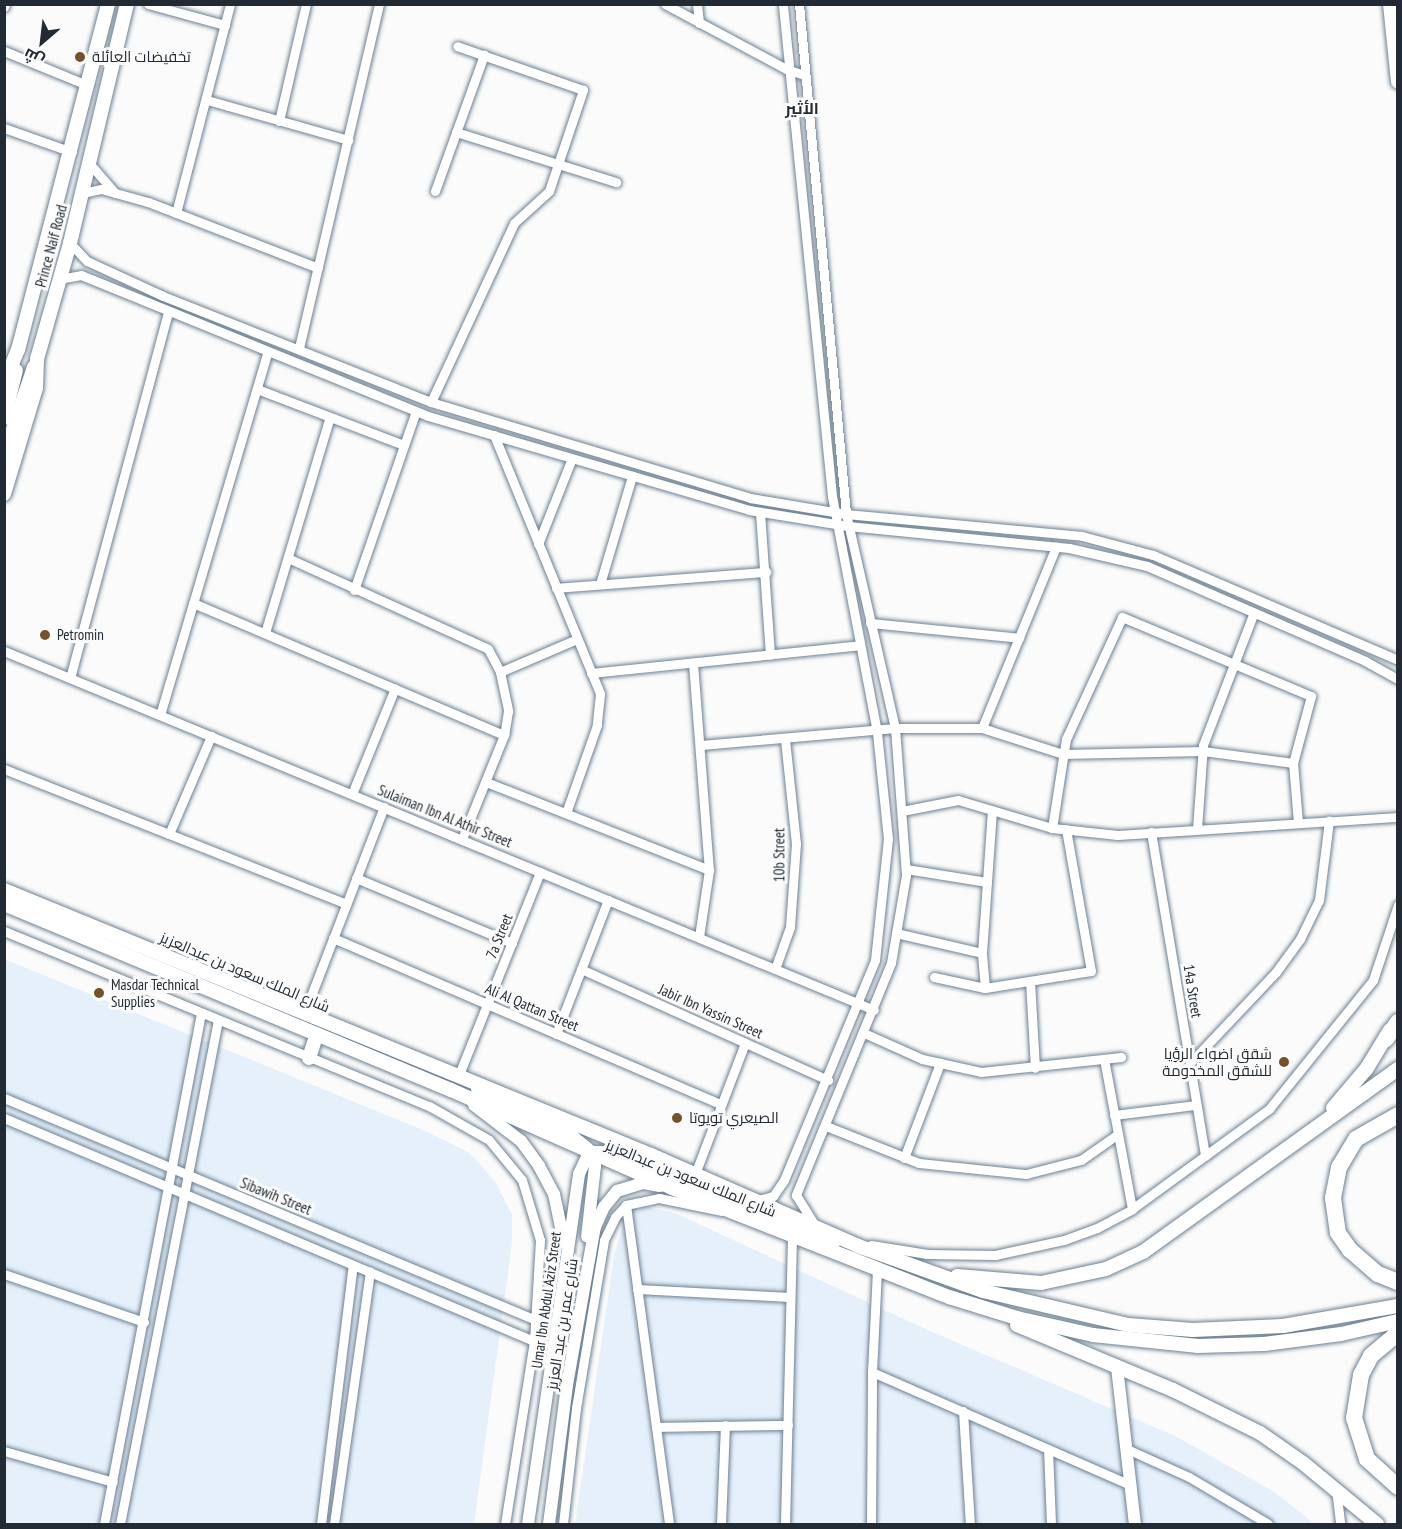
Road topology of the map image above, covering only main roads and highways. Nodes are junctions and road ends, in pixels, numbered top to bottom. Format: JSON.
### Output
{"nodes":[{"id":1,"x":108,"y":4,"type":"edge"},
{"id":2,"x":127,"y":4,"type":"edge"},
{"id":3,"x":1390,"y":4,"type":"edge"},
{"id":4,"x":1398,"y":82,"type":"edge"},
{"id":5,"x":18,"y":350,"type":"junction"},
{"id":6,"x":37,"y":358,"type":"junction"},
{"id":7,"x":5,"y":378,"type":"edge"},
{"id":8,"x":4,"y":418,"type":"edge"},
{"id":9,"x":4,"y":456,"type":"edge"},
{"id":10,"x":4,"y":494,"type":"edge"},
{"id":11,"x":4,"y":890,"type":"edge"},
{"id":12,"x":4,"y":904,"type":"edge"},
{"id":13,"x":1398,"y":1015,"type":"edge"},
{"id":14,"x":1398,"y":1022,"type":"edge"},
{"id":15,"x":316,"y":1037,"type":"junction"},
{"id":16,"x":1386,"y":1039,"type":"junction"},
{"id":17,"x":309,"y":1058,"type":"road end"},
{"id":18,"x":1398,"y":1069,"type":"edge"},
{"id":19,"x":458,"y":1077,"type":"junction"},
{"id":20,"x":451,"y":1090,"type":"junction"},
{"id":21,"x":1398,"y":1115,"type":"edge"},
{"id":22,"x":591,"y":1155,"type":"junction"},
{"id":23,"x":1251,"y":1177,"type":"junction"},
{"id":24,"x":672,"y":1188,"type":"junction"},
{"id":25,"x":858,"y":1246,"type":"junction"},
{"id":26,"x":890,"y":1258,"type":"junction"},
{"id":27,"x":564,"y":1274,"type":"junction"},
{"id":28,"x":584,"y":1277,"type":"junction"},
{"id":29,"x":1398,"y":1282,"type":"edge"},
{"id":30,"x":949,"y":1297,"type":"junction"},
{"id":31,"x":1398,"y":1306,"type":"edge"},
{"id":32,"x":1398,"y":1321,"type":"edge"},
{"id":33,"x":1398,"y":1333,"type":"edge"},
{"id":34,"x":1117,"y":1367,"type":"junction"},
{"id":35,"x":1398,"y":1487,"type":"edge"},
{"id":36,"x":528,"y":1524,"type":"edge"},
{"id":37,"x":549,"y":1524,"type":"edge"},
{"id":38,"x":1135,"y":1524,"type":"edge"},
{"id":39,"x":1377,"y":1524,"type":"edge"}],
"edges":[{"from":1,"to":5,"type":"main road","name":"Prince Naif Road"},
{"from":2,"to":6,"type":"main road","name":"Prince Naif Road"},
{"from":3,"to":4,"type":"main road"},
{"from":5,"to":7,"type":"main road","name":"Prince Naif Road"},
{"from":5,"to":8,"type":"main road"},
{"from":6,"to":9,"type":"main road"},
{"from":6,"to":10,"type":"main road","name":"Prince Naif Road"},
{"from":11,"to":19,"type":"main road","name":"شارع الملك سعود بن عبدالعزيز"},
{"from":12,"to":15,"type":"main road","name":"شارع الملك سعود بن عبدالعزيز"},
{"from":13,"to":16,"type":"main road"},
{"from":14,"to":16,"type":"highway"},
{"from":15,"to":17,"type":"main road"},
{"from":15,"to":20,"type":"main road","name":"شارع الملك سعود بن عبدالعزيز"},
{"from":16,"to":23,"type":"main road"},
{"from":18,"to":23,"type":"main road"},
{"from":19,"to":22,"type":"main road"},
{"from":19,"to":25,"type":"main road","name":"شارع الملك سعود بن عبدالعزيز"},
{"from":20,"to":22,"type":"main road","name":"شارع الملك سعود بن عبدالعزيز"},
{"from":20,"to":27,"type":"main road"},
{"from":21,"to":29,"type":"highway"},
{"from":22,"to":24,"type":"main road","name":"شارع الملك سعود بن عبدالعزيز"},
{"from":22,"to":25,"type":"main road"},
{"from":22,"to":27,"type":"main road","name":"Umar Ibn Abdul Aziz Street"},
{"from":22,"to":28,"type":"main road"},
{"from":23,"to":26,"type":"main road"},
{"from":24,"to":28,"type":"main road","name":"شارع عمر بن عبد العزيز"},
{"from":24,"to":30,"type":"main road","name":"شارع الملك سعود بن عبدالعزيز"},
{"from":25,"to":26,"type":"main road","name":"شارع الملك سعود بن عبدالعزيز"},
{"from":26,"to":31,"type":"main road","name":"شارع الملك سعود بن عبدالعزيز"},
{"from":27,"to":36,"type":"main road","name":"Umar Ibn Abdul Aziz Street"},
{"from":28,"to":37,"type":"main road","name":"شارع عمر بن عبد العزيز"},
{"from":30,"to":32,"type":"main road","name":"شارع الملك سعود بن عبدالعزيز"},
{"from":30,"to":34,"type":"main road"},
{"from":33,"to":35,"type":"highway"},
{"from":34,"to":38,"type":"main road"},
{"from":34,"to":39,"type":"main road"}]}
